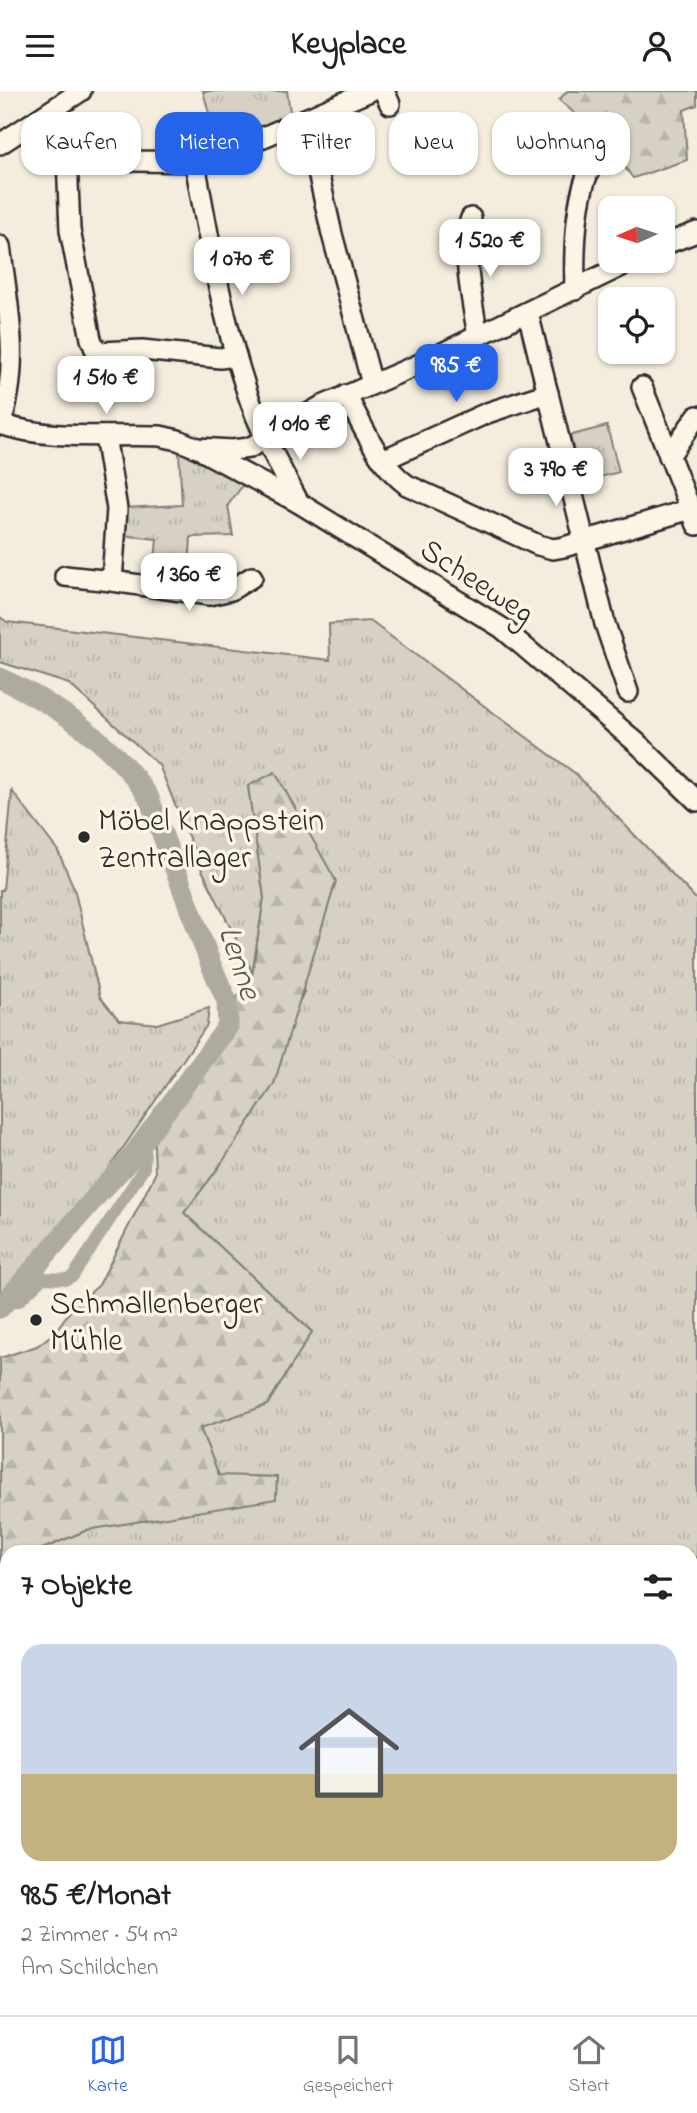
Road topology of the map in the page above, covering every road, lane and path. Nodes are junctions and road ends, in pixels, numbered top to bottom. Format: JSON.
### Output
{"nodes":[{"id":1,"x":81,"y":91,"type":"edge"},
{"id":2,"x":370,"y":91,"type":"edge"},
{"id":3,"x":56,"y":109,"type":"junction"},
{"id":4,"x":57,"y":112,"type":"edge"},
{"id":5,"x":320,"y":112,"type":"edge"},
{"id":6,"x":0,"y":144,"type":"edge"},
{"id":7,"x":67,"y":175,"type":"edge"},
{"id":8,"x":197,"y":175,"type":"edge"},
{"id":9,"x":319,"y":175,"type":"edge"},
{"id":10,"x":587,"y":175,"type":"edge"},
{"id":11,"x":471,"y":218,"type":"dead end"},
{"id":12,"x":697,"y":232,"type":"edge"},
{"id":13,"x":676,"y":240,"type":"edge"},
{"id":14,"x":0,"y":246,"type":"edge"},
{"id":15,"x":608,"y":273,"type":"edge"},
{"id":16,"x":575,"y":290,"type":"junction"},
{"id":17,"x":528,"y":313,"type":"junction"},
{"id":18,"x":478,"y":336,"type":"junction"},
{"id":19,"x":236,"y":356,"type":"junction"},
{"id":20,"x":372,"y":384,"type":"junction"},
{"id":21,"x":642,"y":387,"type":"dead end"},
{"id":22,"x":548,"y":393,"type":"junction"},
{"id":23,"x":346,"y":395,"type":"junction"},
{"id":24,"x":697,"y":416,"type":"edge"},
{"id":25,"x":0,"y":425,"type":"edge"},
{"id":26,"x":105,"y":436,"type":"junction"},
{"id":27,"x":266,"y":439,"type":"junction"},
{"id":28,"x":197,"y":449,"type":"junction"},
{"id":29,"x":669,"y":456,"type":"junction"},
{"id":30,"x":383,"y":460,"type":"junction"},
{"id":31,"x":299,"y":503,"type":"junction"},
{"id":32,"x":694,"y":517,"type":"edge"},
{"id":33,"x":584,"y":539,"type":"junction"},
{"id":34,"x":65,"y":576,"type":"dead end"},
{"id":35,"x":252,"y":576,"type":"dead end"},
{"id":36,"x":112,"y":581,"type":"junction"},
{"id":37,"x":628,"y":692,"type":"dead end"},
{"id":38,"x":697,"y":801,"type":"edge"}],
"edges":[{"from":1,"to":3,"type":"street"},
{"from":2,"to":5,"type":"street"},
{"from":3,"to":4,"type":"street"},
{"from":3,"to":6,"type":"street"},
{"from":7,"to":19,"type":"street"},
{"from":8,"to":19,"type":"street"},
{"from":9,"to":20,"type":"street"},
{"from":10,"to":16,"type":"street"},
{"from":11,"to":18,"type":"street"},
{"from":12,"to":13,"type":"street"},
{"from":14,"to":25,"type":"street"},
{"from":15,"to":16,"type":"street"},
{"from":16,"to":17,"type":"street"},
{"from":17,"to":18,"type":"street"},
{"from":17,"to":22,"type":"street"},
{"from":18,"to":20,"type":"street"},
{"from":19,"to":27,"type":"street"},
{"from":20,"to":23,"type":"street"},
{"from":21,"to":29,"type":"street"},
{"from":22,"to":30,"type":"street"},
{"from":22,"to":33,"type":"street"},
{"from":23,"to":27,"type":"street"},
{"from":23,"to":30,"type":"street"},
{"from":24,"to":29,"type":"street"},
{"from":25,"to":26,"type":"street"},
{"from":26,"to":28,"type":"street"},
{"from":26,"to":36,"type":"street"},
{"from":27,"to":28,"type":"street"},
{"from":27,"to":31,"type":"street"},
{"from":28,"to":31,"type":"street","name":"Scheeweg"},
{"from":29,"to":32,"type":"street"},
{"from":30,"to":33,"type":"street"},
{"from":31,"to":38,"type":"street","name":"Scheeweg"},
{"from":32,"to":33,"type":"street"},
{"from":33,"to":37,"type":"street"},
{"from":34,"to":36,"type":"street"},
{"from":35,"to":36,"type":"street"}]}
